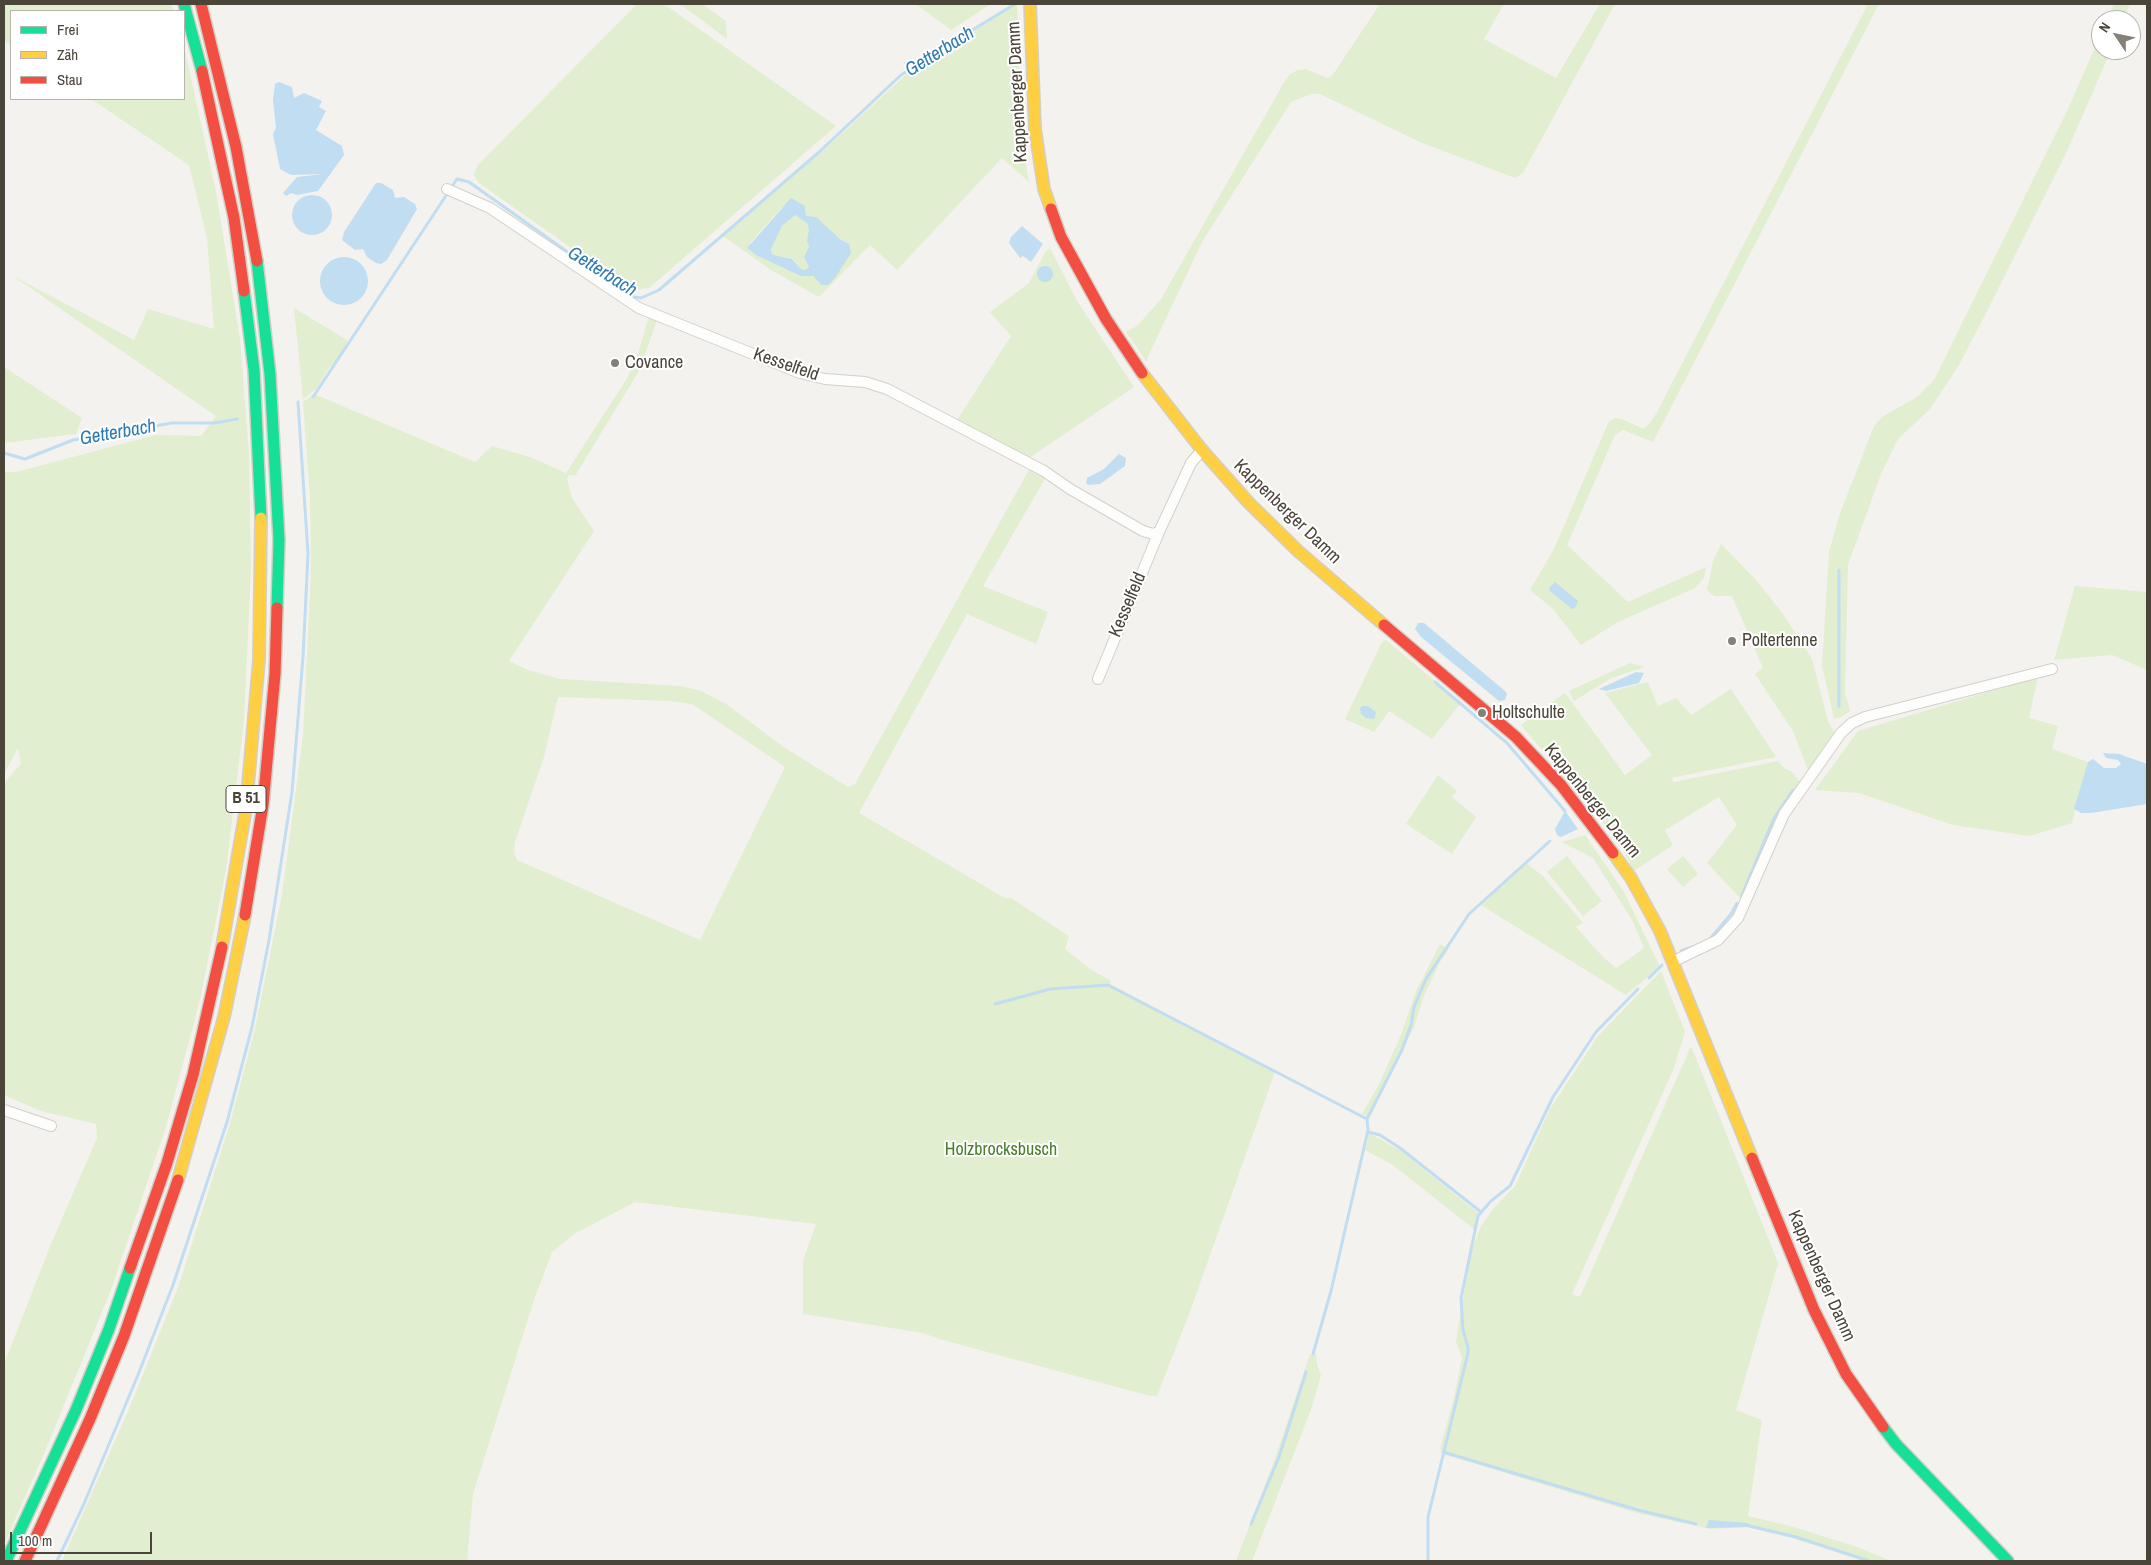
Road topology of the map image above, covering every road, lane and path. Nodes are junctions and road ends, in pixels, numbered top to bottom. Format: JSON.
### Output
{"nodes":[{"id":1,"x":184,"y":4,"type":"edge"},
{"id":2,"x":201,"y":4,"type":"edge"},
{"id":3,"x":1030,"y":4,"type":"edge"},
{"id":4,"x":449,"y":191,"type":"dead end"},
{"id":5,"x":1202,"y":450,"type":"junction"},
{"id":6,"x":1159,"y":532,"type":"junction"},
{"id":7,"x":2052,"y":669,"type":"dead end"},
{"id":8,"x":1098,"y":679,"type":"dead end"},
{"id":9,"x":1672,"y":962,"type":"junction"},
{"id":10,"x":4,"y":1110,"type":"edge"},
{"id":11,"x":51,"y":1126,"type":"dead end"},
{"id":12,"x":6,"y":1561,"type":"edge"},
{"id":13,"x":25,"y":1561,"type":"edge"},
{"id":14,"x":2008,"y":1561,"type":"edge"}],
"edges":[{"from":1,"to":12,"type":"main road","number":"B 51"},
{"from":2,"to":13,"type":"main road","number":"B 51"},
{"from":3,"to":5,"type":"main road","name":"Kappenberger Damm"},
{"from":4,"to":6,"type":"street","name":"Kesselfeld"},
{"from":5,"to":6,"type":"street","name":"Kesselfeld"},
{"from":5,"to":9,"type":"main road","name":"Kappenberger Damm"},
{"from":6,"to":8,"type":"street","name":"Kesselfeld"},
{"from":7,"to":9,"type":"street"},
{"from":9,"to":14,"type":"main road","name":"Kappenberger Damm"},
{"from":10,"to":11,"type":"street"}]}
